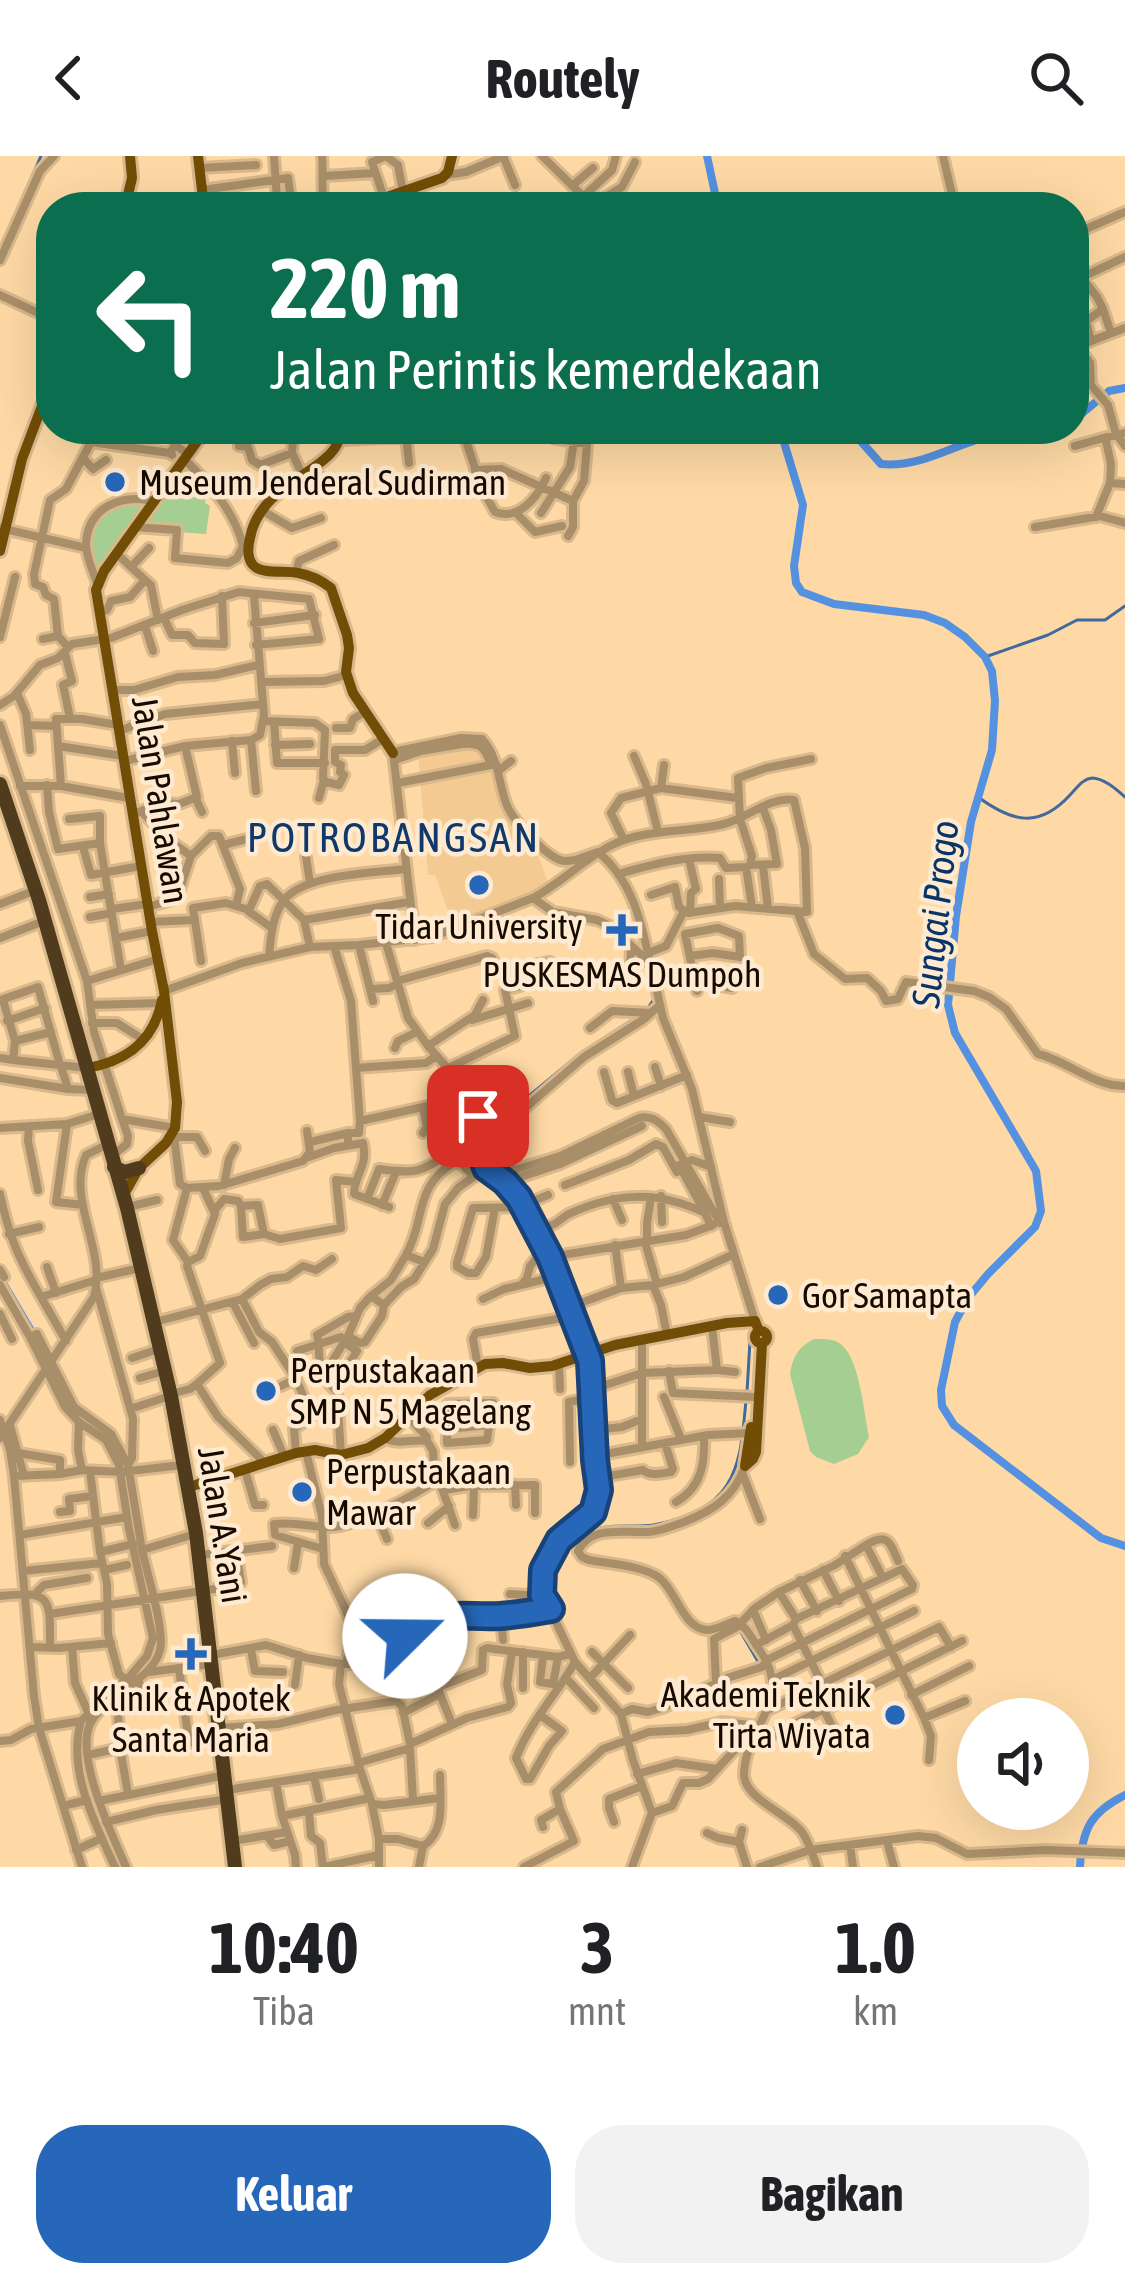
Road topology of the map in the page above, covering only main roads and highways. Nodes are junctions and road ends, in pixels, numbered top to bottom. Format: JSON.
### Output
{"nodes":[{"id":1,"x":130,"y":156,"type":"edge"},
{"id":2,"x":452,"y":156,"type":"edge"},
{"id":3,"x":198,"y":162,"type":"edge"},
{"id":4,"x":129,"y":192,"type":"edge"},
{"id":5,"x":202,"y":192,"type":"edge"},
{"id":6,"x":395,"y":192,"type":"edge"},
{"id":7,"x":36,"y":422,"type":"edge"},
{"id":8,"x":196,"y":444,"type":"edge"},
{"id":9,"x":336,"y":444,"type":"edge"},
{"id":10,"x":3,"y":528,"type":"edge"},
{"id":11,"x":0,"y":551,"type":"edge"},
{"id":12,"x":394,"y":756,"type":"road end"},
{"id":13,"x":0,"y":784,"type":"edge"},
{"id":14,"x":5,"y":817,"type":"edge"},
{"id":15,"x":162,"y":1025,"type":"junction"},
{"id":16,"x":87,"y":1068,"type":"junction"},
{"id":17,"x":111,"y":1156,"type":"junction"},
{"id":18,"x":139,"y":1168,"type":"junction"},
{"id":19,"x":125,"y":1202,"type":"junction"},
{"id":20,"x":753,"y":1399,"type":"junction"},
{"id":21,"x":189,"y":1487,"type":"junction"},
{"id":22,"x":236,"y":1867,"type":"edge"}],
"edges":[{"from":1,"to":4,"type":"main road"},
{"from":2,"to":6,"type":"main road"},
{"from":3,"to":5,"type":"main road"},
{"from":7,"to":10,"type":"main road"},
{"from":8,"to":15,"type":"main road","name":"Jalan Pahlawan"},
{"from":9,"to":12,"type":"main road"},
{"from":10,"to":11,"type":"main road"},
{"from":13,"to":14,"type":"highway","name":"Jalan A.Yani"},
{"from":14,"to":16,"type":"highway","name":"Jalan A.Yani"},
{"from":15,"to":16,"type":"main road"},
{"from":15,"to":18,"type":"main road"},
{"from":16,"to":17,"type":"highway","name":"Jalan A.Yani"},
{"from":17,"to":18,"type":"highway"},
{"from":17,"to":19,"type":"highway","name":"Jalan A.Yani"},
{"from":18,"to":19,"type":"main road"},
{"from":19,"to":21,"type":"highway","name":"Jalan A.Yani"},
{"from":20,"to":20,"type":"main road"},
{"from":20,"to":21,"type":"main road"},
{"from":21,"to":22,"type":"highway","name":"Jalan A.Yani"}]}
